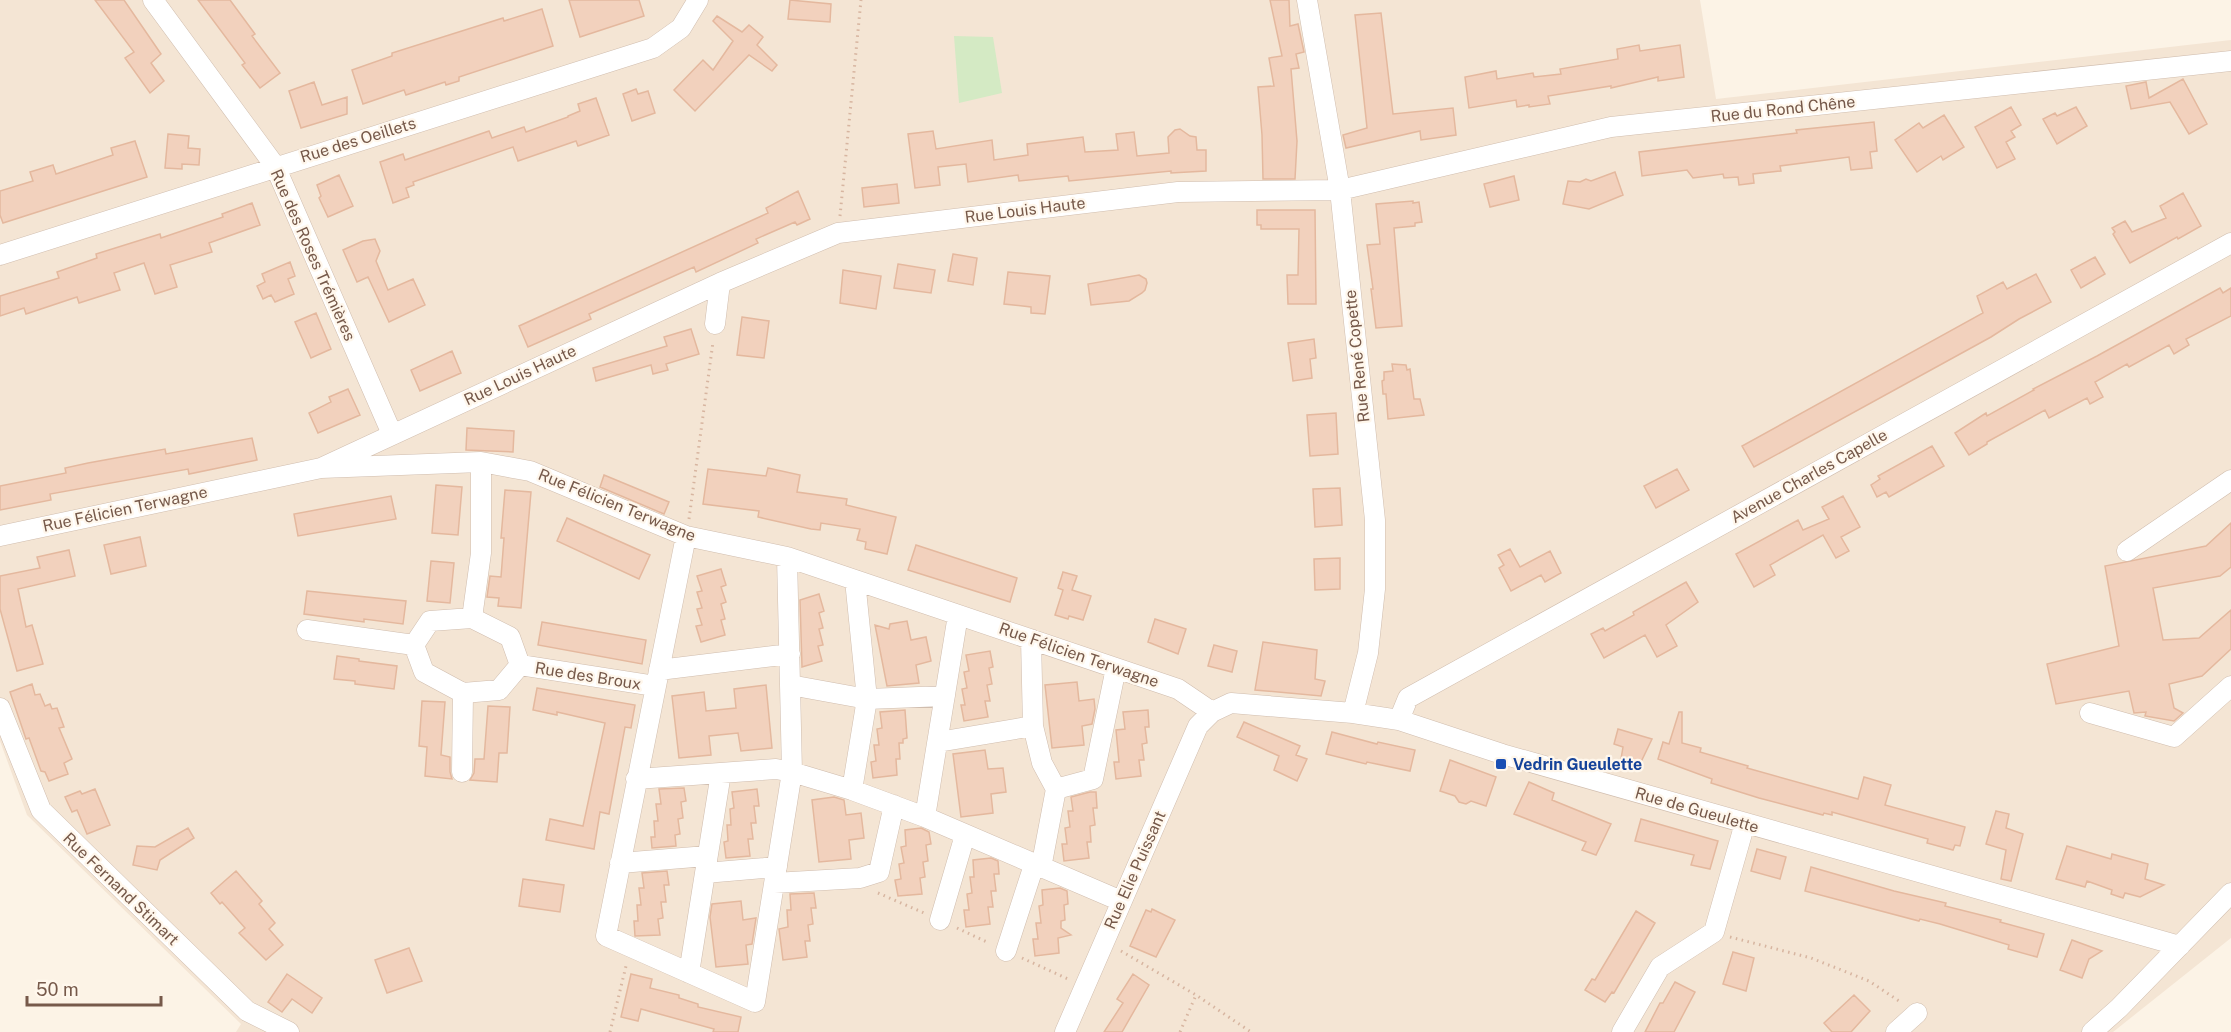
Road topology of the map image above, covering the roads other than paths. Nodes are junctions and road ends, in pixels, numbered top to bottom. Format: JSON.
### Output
{"nodes":[{"id":1,"x":153,"y":0,"type":"edge"},
{"id":2,"x":698,"y":0,"type":"edge"},
{"id":3,"x":1307,"y":0,"type":"edge"},
{"id":4,"x":2231,"y":61,"type":"edge"},
{"id":5,"x":275,"y":166,"type":"junction"},
{"id":6,"x":1340,"y":190,"type":"junction"},
{"id":7,"x":2231,"y":243,"type":"edge"},
{"id":8,"x":0,"y":255,"type":"edge"},
{"id":9,"x":720,"y":283,"type":"junction"},
{"id":10,"x":715,"y":324,"type":"road end"},
{"id":11,"x":392,"y":434,"type":"junction"},
{"id":12,"x":481,"y":462,"type":"junction"},
{"id":13,"x":321,"y":468,"type":"junction"},
{"id":14,"x":2231,"y":480,"type":"edge"},
{"id":15,"x":0,"y":536,"type":"edge"},
{"id":16,"x":686,"y":536,"type":"junction"},
{"id":17,"x":2127,"y":550,"type":"dead end"},
{"id":18,"x":787,"y":557,"type":"junction"},
{"id":19,"x":855,"y":580,"type":"junction"},
{"id":20,"x":958,"y":615,"type":"junction"},
{"id":21,"x":472,"y":618,"type":"junction"},
{"id":22,"x":307,"y":630,"type":"dead end"},
{"id":23,"x":1031,"y":639,"type":"junction"},
{"id":24,"x":414,"y":645,"type":"junction"},
{"id":25,"x":790,"y":654,"type":"junction"},
{"id":26,"x":520,"y":665,"type":"junction"},
{"id":27,"x":1116,"y":668,"type":"junction"},
{"id":28,"x":657,"y":678,"type":"junction"},
{"id":29,"x":790,"y":685,"type":"junction"},
{"id":30,"x":2231,"y":686,"type":"edge"},
{"id":31,"x":463,"y":693,"type":"junction"},
{"id":32,"x":945,"y":696,"type":"junction"},
{"id":33,"x":867,"y":699,"type":"junction"},
{"id":34,"x":0,"y":708,"type":"edge"},
{"id":35,"x":1212,"y":712,"type":"junction"},
{"id":36,"x":1353,"y":713,"type":"junction"},
{"id":37,"x":2090,"y":713,"type":"dead end"},
{"id":38,"x":1399,"y":720,"type":"junction"},
{"id":39,"x":1033,"y":726,"type":"junction"},
{"id":40,"x":938,"y":742,"type":"junction"},
{"id":41,"x":462,"y":772,"type":"dead end"},
{"id":42,"x":792,"y":772,"type":"junction"},
{"id":43,"x":721,"y":773,"type":"junction"},
{"id":44,"x":636,"y":779,"type":"junction"},
{"id":45,"x":1056,"y":789,"type":"junction"},
{"id":46,"x":852,"y":790,"type":"junction"},
{"id":47,"x":894,"y":805,"type":"junction"},
{"id":48,"x":925,"y":817,"type":"junction"},
{"id":49,"x":1745,"y":823,"type":"junction"},
{"id":50,"x":965,"y":835,"type":"junction"},
{"id":51,"x":620,"y":863,"type":"junction"},
{"id":52,"x":706,"y":864,"type":"junction"},
{"id":53,"x":1038,"y":866,"type":"junction"},
{"id":54,"x":776,"y":875,"type":"junction"},
{"id":55,"x":2231,"y":893,"type":"edge"},
{"id":56,"x":1121,"y":902,"type":"junction"},
{"id":57,"x":940,"y":920,"type":"dead end"},
{"id":58,"x":2180,"y":946,"type":"junction"},
{"id":59,"x":1006,"y":951,"type":"road end"},
{"id":60,"x":689,"y":973,"type":"junction"},
{"id":61,"x":1917,"y":1013,"type":"road end"},
{"id":62,"x":289,"y":1032,"type":"edge"},
{"id":63,"x":1065,"y":1032,"type":"edge"},
{"id":64,"x":1622,"y":1032,"type":"edge"},
{"id":65,"x":1896,"y":1032,"type":"edge"},
{"id":66,"x":2092,"y":1032,"type":"edge"}],
"edges":[{"from":1,"to":5,"type":"street","name":"Rue des Roses Trémières"},
{"from":2,"to":5,"type":"street","name":"Rue des Oeillets"},
{"from":3,"to":6,"type":"street","name":"Rue René Copette"},
{"from":4,"to":6,"type":"street","name":"Rue du Rond Chêne"},
{"from":5,"to":8,"type":"street","name":"Rue des Oeillets"},
{"from":5,"to":11,"type":"street","name":"Rue des Roses Trémières"},
{"from":6,"to":9,"type":"street","name":"Rue Louis Haute"},
{"from":6,"to":36,"type":"street","name":"Rue René Copette"},
{"from":7,"to":38,"type":"street","name":"Avenue Charles Capelle"},
{"from":9,"to":10,"type":"street"},
{"from":9,"to":11,"type":"street","name":"Rue Louis Haute"},
{"from":11,"to":13,"type":"street","name":"Rue Louis Haute"},
{"from":12,"to":13,"type":"street","name":"Rue Félicien Terwagne"},
{"from":12,"to":16,"type":"street","name":"Rue Félicien Terwagne"},
{"from":12,"to":21,"type":"street"},
{"from":13,"to":15,"type":"street","name":"Rue Félicien Terwagne"},
{"from":14,"to":17,"type":"street"},
{"from":16,"to":18,"type":"street","name":"Rue Félicien Terwagne"},
{"from":16,"to":28,"type":"street"},
{"from":18,"to":19,"type":"street","name":"Rue Félicien Terwagne"},
{"from":18,"to":25,"type":"street"},
{"from":19,"to":20,"type":"street","name":"Rue Félicien Terwagne"},
{"from":19,"to":33,"type":"street"},
{"from":20,"to":23,"type":"street","name":"Rue Félicien Terwagne"},
{"from":20,"to":32,"type":"street"},
{"from":21,"to":24,"type":"street"},
{"from":21,"to":26,"type":"street","name":"Rue des Broux"},
{"from":22,"to":24,"type":"street"},
{"from":23,"to":27,"type":"street","name":"Rue Félicien Terwagne"},
{"from":23,"to":39,"type":"street"},
{"from":24,"to":31,"type":"street"},
{"from":25,"to":28,"type":"street","name":"Rue des Broux"},
{"from":25,"to":29,"type":"street"},
{"from":26,"to":28,"type":"street","name":"Rue des Broux"},
{"from":26,"to":31,"type":"street","name":"Rue des Broux"},
{"from":27,"to":35,"type":"street","name":"Rue Félicien Terwagne"},
{"from":27,"to":45,"type":"street"},
{"from":28,"to":44,"type":"street"},
{"from":29,"to":33,"type":"street"},
{"from":29,"to":42,"type":"street"},
{"from":30,"to":37,"type":"street"},
{"from":31,"to":41,"type":"street"},
{"from":32,"to":33,"type":"street"},
{"from":32,"to":40,"type":"street"},
{"from":33,"to":46,"type":"street"},
{"from":34,"to":62,"type":"street","name":"Rue Fernand Stimart"},
{"from":35,"to":36,"type":"street","name":"Rue de Gueulette"},
{"from":35,"to":56,"type":"street","name":"Rue Elie Puissant"},
{"from":36,"to":38,"type":"street","name":"Rue de Gueulette"},
{"from":38,"to":49,"type":"street","name":"Rue de Gueulette"},
{"from":39,"to":40,"type":"street"},
{"from":39,"to":45,"type":"street"},
{"from":40,"to":48,"type":"street"},
{"from":42,"to":43,"type":"street"},
{"from":42,"to":46,"type":"street"},
{"from":42,"to":54,"type":"street"},
{"from":43,"to":44,"type":"street"},
{"from":43,"to":52,"type":"street"},
{"from":44,"to":51,"type":"street"},
{"from":45,"to":53,"type":"street"},
{"from":46,"to":47,"type":"street"},
{"from":47,"to":48,"type":"street"},
{"from":47,"to":54,"type":"street"},
{"from":48,"to":50,"type":"street"},
{"from":49,"to":58,"type":"street","name":"Rue de Gueulette"},
{"from":49,"to":64,"type":"street"},
{"from":50,"to":53,"type":"street"},
{"from":50,"to":57,"type":"street"},
{"from":51,"to":52,"type":"street"},
{"from":51,"to":60,"type":"street"},
{"from":52,"to":54,"type":"street"},
{"from":52,"to":60,"type":"street"},
{"from":53,"to":56,"type":"street"},
{"from":53,"to":59,"type":"street"},
{"from":54,"to":60,"type":"street"},
{"from":55,"to":58,"type":"street"},
{"from":56,"to":63,"type":"street","name":"Rue Elie Puissant"},
{"from":58,"to":66,"type":"street"},
{"from":61,"to":65,"type":"street"}]}
